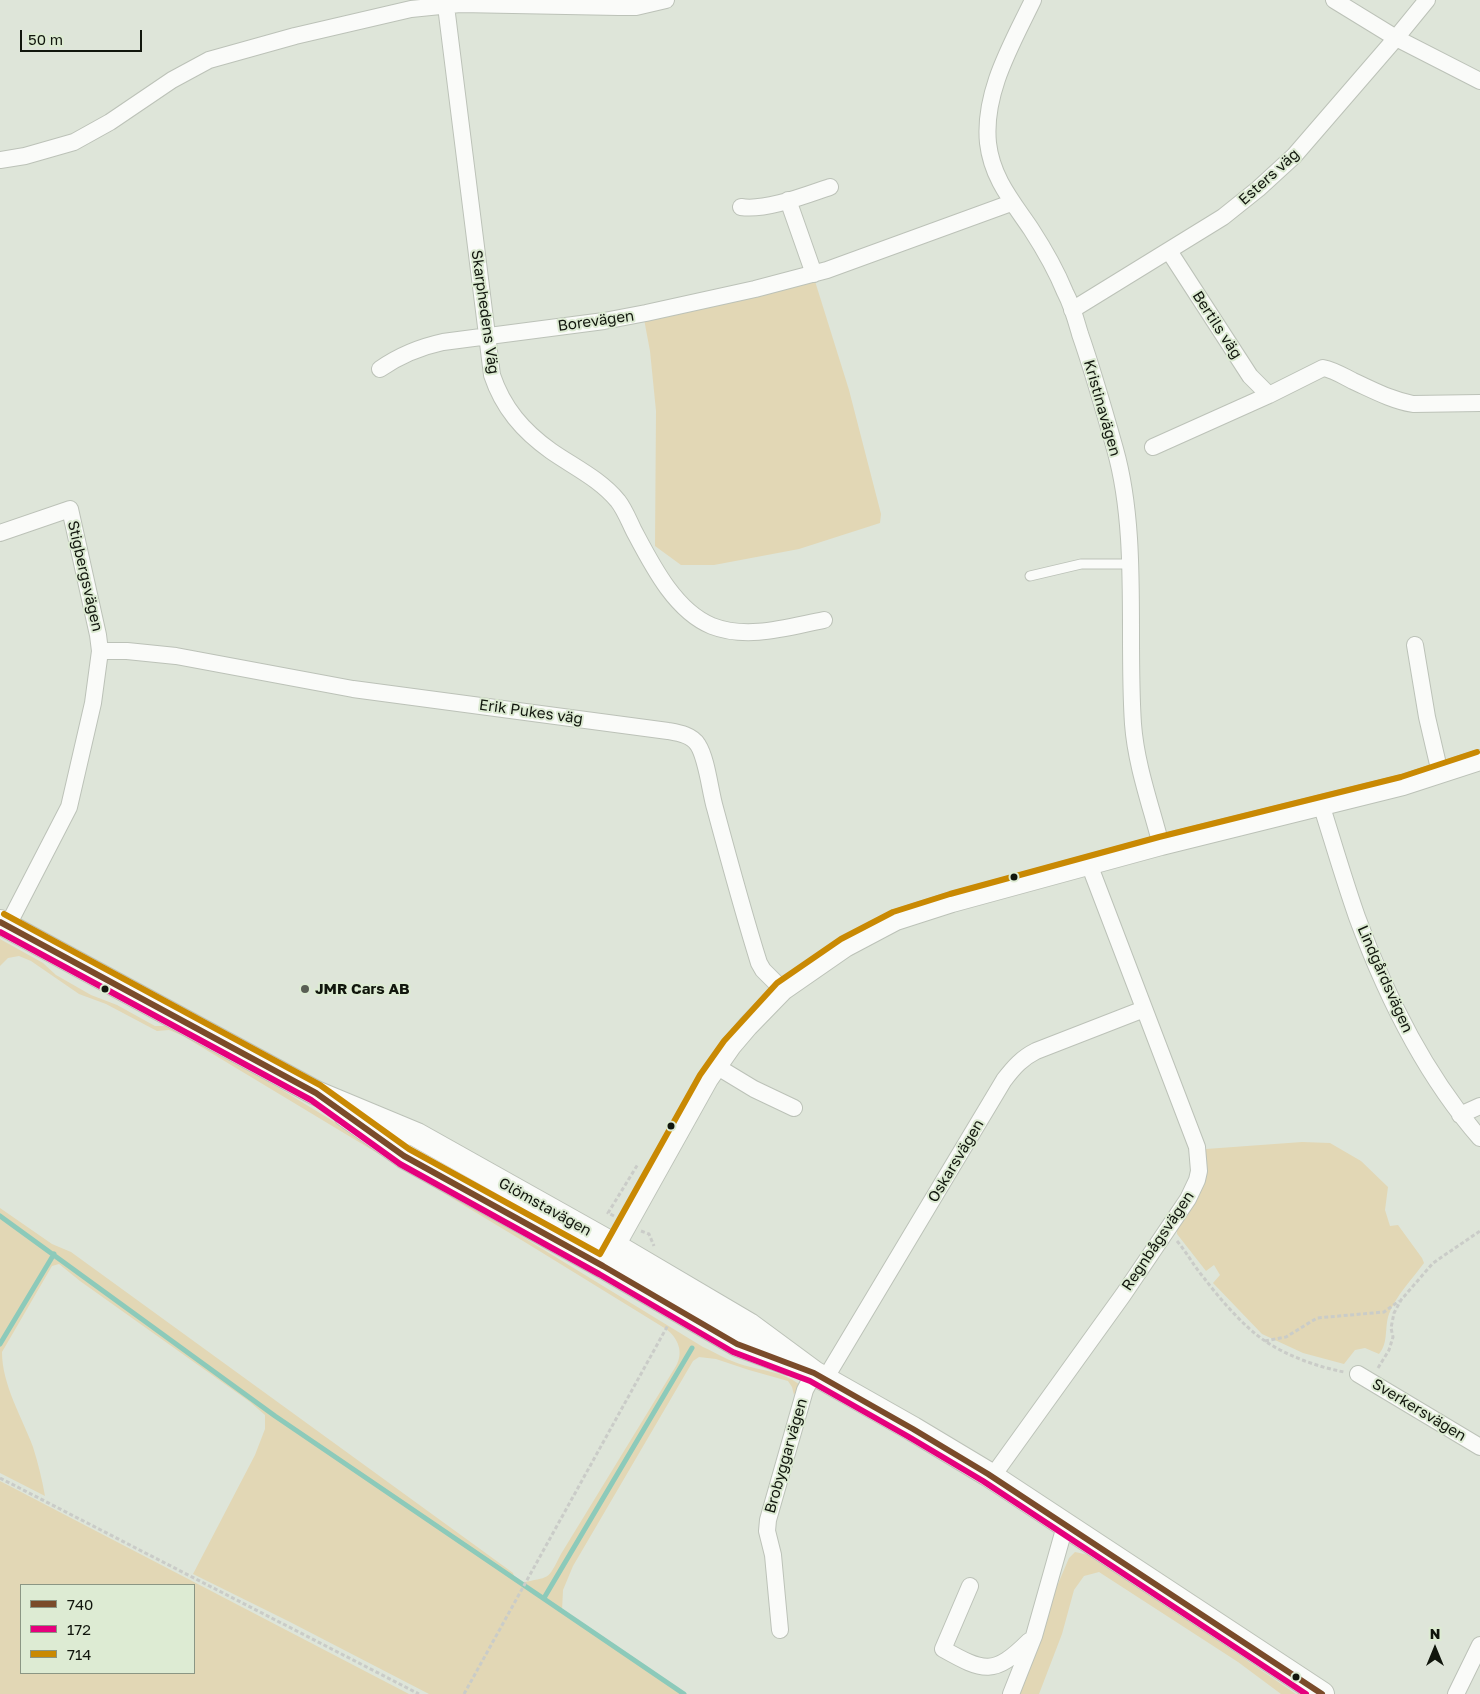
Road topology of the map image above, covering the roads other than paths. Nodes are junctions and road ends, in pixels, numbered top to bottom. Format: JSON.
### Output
{"nodes":[{"id":1,"x":666,"y":0,"type":"edge"},
{"id":2,"x":1033,"y":0,"type":"edge"},
{"id":3,"x":1334,"y":0,"type":"edge"},
{"id":4,"x":1427,"y":0,"type":"edge"},
{"id":5,"x":446,"y":6,"type":"junction"},
{"id":6,"x":1396,"y":38,"type":"junction"},
{"id":7,"x":1480,"y":81,"type":"edge"},
{"id":8,"x":0,"y":160,"type":"edge"},
{"id":9,"x":830,"y":187,"type":"dead end"},
{"id":10,"x":788,"y":200,"type":"junction"},
{"id":11,"x":1011,"y":203,"type":"junction"},
{"id":12,"x":741,"y":207,"type":"dead end"},
{"id":13,"x":1169,"y":251,"type":"junction"},
{"id":14,"x":814,"y":274,"type":"junction"},
{"id":15,"x":1072,"y":310,"type":"junction"},
{"id":16,"x":487,"y":336,"type":"junction"},
{"id":17,"x":380,"y":369,"type":"dead end"},
{"id":18,"x":1269,"y":395,"type":"junction"},
{"id":19,"x":1480,"y":403,"type":"edge"},
{"id":20,"x":1153,"y":446,"type":"dead end"},
{"id":21,"x":0,"y":533,"type":"edge"},
{"id":22,"x":1129,"y":564,"type":"junction"},
{"id":23,"x":1030,"y":576,"type":"dead end"},
{"id":24,"x":824,"y":620,"type":"dead end"},
{"id":25,"x":1415,"y":645,"type":"dead end"},
{"id":26,"x":100,"y":651,"type":"junction"},
{"id":27,"x":1480,"y":760,"type":"edge"},
{"id":28,"x":1440,"y":773,"type":"junction"},
{"id":29,"x":1321,"y":804,"type":"junction"},
{"id":30,"x":1161,"y":845,"type":"junction"},
{"id":31,"x":1089,"y":864,"type":"junction"},
{"id":32,"x":4,"y":923,"type":"edge"},
{"id":33,"x":784,"y":990,"type":"junction"},
{"id":34,"x":1144,"y":1009,"type":"junction"},
{"id":35,"x":716,"y":1066,"type":"junction"},
{"id":36,"x":316,"y":1093,"type":"junction"},
{"id":37,"x":1480,"y":1106,"type":"edge"},
{"id":38,"x":794,"y":1108,"type":"dead end"},
{"id":39,"x":1460,"y":1116,"type":"junction"},
{"id":40,"x":1480,"y":1138,"type":"edge"},
{"id":41,"x":615,"y":1246,"type":"junction"},
{"id":42,"x":603,"y":1266,"type":"junction"},
{"id":43,"x":819,"y":1376,"type":"junction"},
{"id":44,"x":1364,"y":1377,"type":"road end"},
{"id":45,"x":1480,"y":1447,"type":"edge"},
{"id":46,"x":992,"y":1477,"type":"junction"},
{"id":47,"x":1065,"y":1526,"type":"junction"},
{"id":48,"x":970,"y":1586,"type":"dead end"},
{"id":49,"x":780,"y":1630,"type":"dead end"},
{"id":50,"x":1034,"y":1636,"type":"junction"},
{"id":51,"x":1480,"y":1645,"type":"edge"},
{"id":52,"x":1011,"y":1694,"type":"edge"},
{"id":53,"x":1322,"y":1694,"type":"edge"},
{"id":54,"x":1456,"y":1694,"type":"edge"}],
"edges":[{"from":1,"to":5,"type":"street"},
{"from":2,"to":11,"type":"street","name":"Kristinavägen"},
{"from":3,"to":6,"type":"street"},
{"from":4,"to":6,"type":"street","name":"Esters väg"},
{"from":5,"to":8,"type":"street"},
{"from":5,"to":16,"type":"street","name":"Skarphedens Väg"},
{"from":6,"to":7,"type":"street"},
{"from":6,"to":13,"type":"street","name":"Esters väg"},
{"from":9,"to":10,"type":"street"},
{"from":10,"to":12,"type":"street"},
{"from":10,"to":14,"type":"street"},
{"from":11,"to":14,"type":"street","name":"Borevägen"},
{"from":11,"to":15,"type":"street","name":"Kristinavägen"},
{"from":13,"to":15,"type":"street","name":"Esters väg"},
{"from":13,"to":18,"type":"street","name":"Bertils väg"},
{"from":14,"to":16,"type":"street","name":"Borevägen"},
{"from":15,"to":22,"type":"street","name":"Kristinavägen"},
{"from":16,"to":17,"type":"street","name":"Borevägen"},
{"from":16,"to":24,"type":"street","name":"Skarphedens Väg"},
{"from":18,"to":19,"type":"street"},
{"from":18,"to":20,"type":"street"},
{"from":21,"to":26,"type":"street","name":"Stigbergsvägen"},
{"from":22,"to":23,"type":"lane"},
{"from":22,"to":30,"type":"street","name":"Kristinavägen"},
{"from":25,"to":28,"type":"street"},
{"from":26,"to":32,"type":"street","name":"Stigbergsvägen"},
{"from":26,"to":33,"type":"street","name":"Erik Pukes väg"},
{"from":27,"to":28,"type":"street"},
{"from":28,"to":29,"type":"street"},
{"from":29,"to":30,"type":"street"},
{"from":29,"to":39,"type":"street","name":"Lindgårdsvägen"},
{"from":30,"to":31,"type":"street"},
{"from":31,"to":33,"type":"street"},
{"from":31,"to":34,"type":"street","name":"Regnbågsvägen"},
{"from":32,"to":36,"type":"main road","name":"Glömstavägen"},
{"from":33,"to":35,"type":"street"},
{"from":34,"to":43,"type":"street","name":"Oskarsvägen"},
{"from":34,"to":46,"type":"street","name":"Regnbågsvägen"},
{"from":35,"to":38,"type":"street"},
{"from":35,"to":41,"type":"street"},
{"from":36,"to":41,"type":"main road","name":"Glömstavägen"},
{"from":36,"to":42,"type":"main road","name":"Glömstavägen"},
{"from":37,"to":39,"type":"street"},
{"from":39,"to":40,"type":"street","name":"Lindgårdsvägen"},
{"from":41,"to":42,"type":"street"},
{"from":41,"to":43,"type":"main road","name":"Glömstavägen"},
{"from":42,"to":43,"type":"main road","name":"Glömstavägen"},
{"from":43,"to":46,"type":"main road","name":"Glömstavägen"},
{"from":43,"to":49,"type":"street","name":"Brobyggarvägen"},
{"from":44,"to":45,"type":"street","name":"Sverkersvägen"},
{"from":46,"to":47,"type":"main road","name":"Glömstavägen"},
{"from":47,"to":50,"type":"street"},
{"from":47,"to":53,"type":"main road","name":"Glömstavägen"},
{"from":48,"to":50,"type":"street"},
{"from":50,"to":52,"type":"street"},
{"from":51,"to":54,"type":"street"}]}
